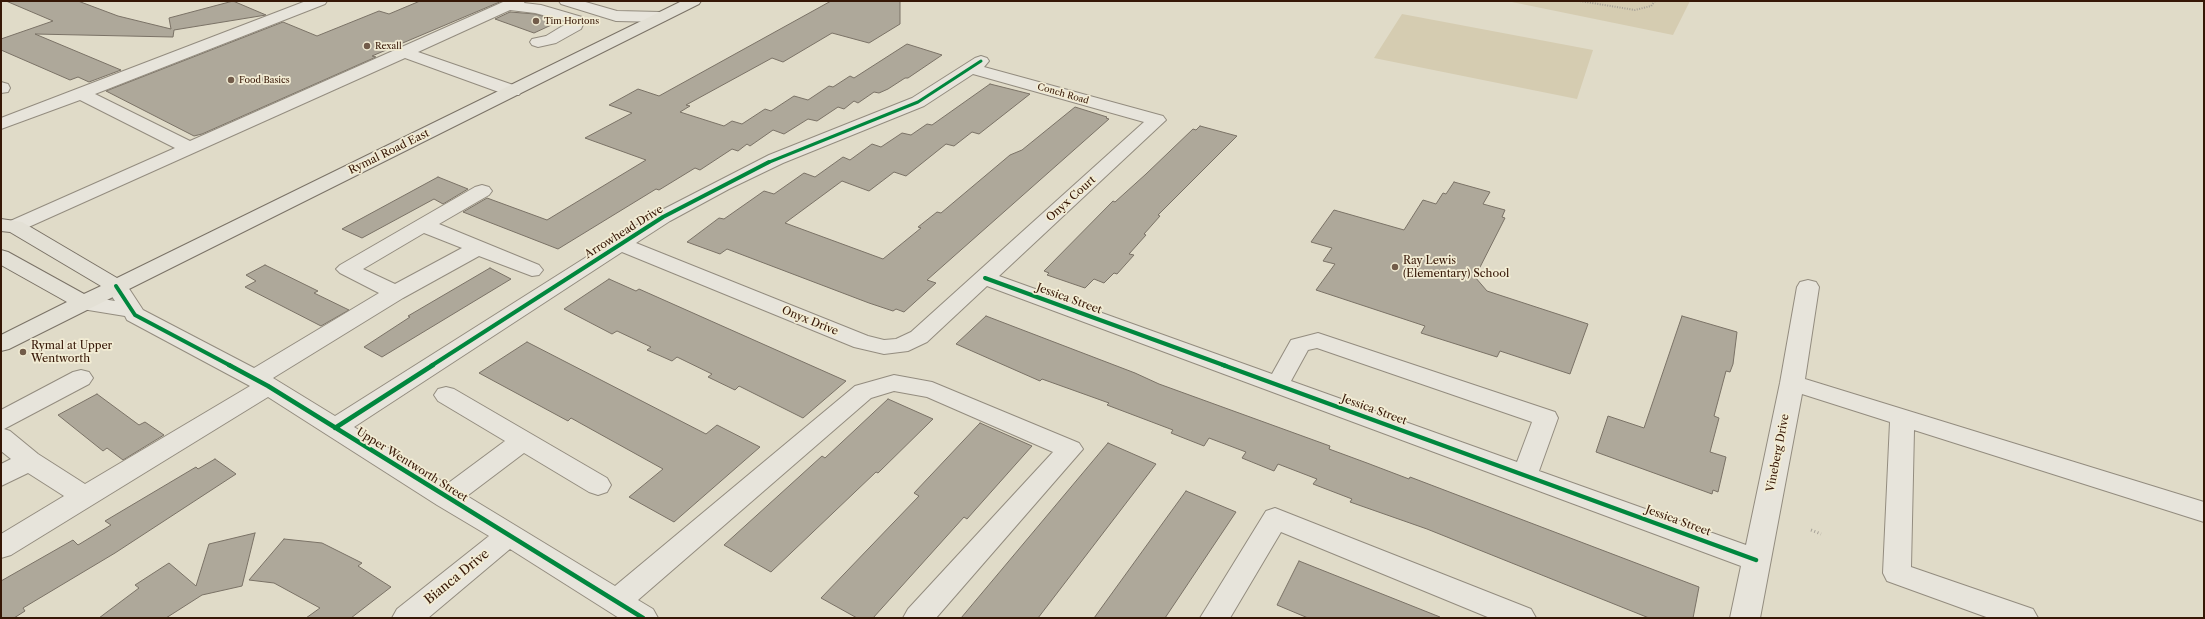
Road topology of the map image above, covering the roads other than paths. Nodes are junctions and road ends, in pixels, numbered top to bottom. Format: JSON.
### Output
{"nodes":[{"id":1,"x":320,"y":1,"type":"edge"},
{"id":2,"x":566,"y":1,"type":"edge"},
{"id":3,"x":694,"y":1,"type":"edge"},
{"id":4,"x":513,"y":3,"type":"edge"},
{"id":5,"x":661,"y":17,"type":"junction"},
{"id":6,"x":538,"y":42,"type":"dead end"},
{"id":7,"x":404,"y":52,"type":"junction"},
{"id":8,"x":976,"y":65,"type":"joint"},
{"id":9,"x":513,"y":91,"type":"junction"},
{"id":10,"x":80,"y":93,"type":"junction"},
{"id":11,"x":1157,"y":120,"type":"joint"},
{"id":12,"x":1,"y":124,"type":"edge"},
{"id":13,"x":190,"y":148,"type":"junction"},
{"id":14,"x":482,"y":191,"type":"dead end"},
{"id":15,"x":8,"y":225,"type":"edge"},
{"id":16,"x":425,"y":226,"type":"junction"},
{"id":17,"x":620,"y":244,"type":"junction"},
{"id":18,"x":478,"y":248,"type":"junction"},
{"id":19,"x":1,"y":256,"type":"edge"},
{"id":20,"x":532,"y":270,"type":"dead end"},
{"id":21,"x":985,"y":278,"type":"junction"},
{"id":22,"x":116,"y":286,"type":"junction"},
{"id":23,"x":1808,"y":287,"type":"dead end"},
{"id":24,"x":395,"y":293,"type":"junction"},
{"id":25,"x":84,"y":302,"type":"junction"},
{"id":26,"x":131,"y":310,"type":"junction"},
{"id":27,"x":1,"y":344,"type":"edge"},
{"id":28,"x":81,"y":378,"type":"dead end"},
{"id":29,"x":261,"y":383,"type":"junction"},
{"id":30,"x":1792,"y":383,"type":"junction"},
{"id":31,"x":1278,"y":384,"type":"junction"},
{"id":32,"x":446,"y":395,"type":"dead end"},
{"id":33,"x":1902,"y":419,"type":"junction"},
{"id":34,"x":1,"y":421,"type":"edge"},
{"id":35,"x":335,"y":428,"type":"junction"},
{"id":36,"x":1,"y":437,"type":"edge"},
{"id":37,"x":523,"y":441,"type":"junction"},
{"id":38,"x":29,"y":461,"type":"junction"},
{"id":39,"x":1525,"y":475,"type":"junction"},
{"id":40,"x":1,"y":476,"type":"edge"},
{"id":41,"x":598,"y":485,"type":"dead end"},
{"id":42,"x":84,"y":496,"type":"junction"},
{"id":43,"x":446,"y":498,"type":"junction"},
{"id":44,"x":2204,"y":512,"type":"edge"},
{"id":45,"x":508,"y":536,"type":"junction"},
{"id":46,"x":1,"y":547,"type":"edge"},
{"id":47,"x":1756,"y":560,"type":"junction"},
{"id":48,"x":616,"y":602,"type":"junction"},
{"id":49,"x":407,"y":618,"type":"edge"},
{"id":50,"x":643,"y":618,"type":"edge"},
{"id":51,"x":918,"y":618,"type":"edge"},
{"id":52,"x":1215,"y":618,"type":"edge"},
{"id":53,"x":1521,"y":618,"type":"edge"},
{"id":54,"x":1745,"y":618,"type":"edge"},
{"id":55,"x":2023,"y":618,"type":"edge"}],
"edges":[{"from":1,"to":10,"type":"street"},
{"from":2,"to":5,"type":"street"},
{"from":3,"to":5,"type":"main road","name":"Rymal Road East"},
{"from":4,"to":6,"type":"street"},
{"from":4,"to":7,"type":"street"},
{"from":5,"to":9,"type":"main road","name":"Rymal Road East"},
{"from":7,"to":9,"type":"street"},
{"from":7,"to":13,"type":"street"},
{"from":8,"to":11,"type":"street","name":"Conch Road"},
{"from":8,"to":17,"type":"street","name":"Arrowhead Drive"},
{"from":9,"to":22,"type":"main road","name":"Rymal Road East"},
{"from":10,"to":12,"type":"street"},
{"from":10,"to":13,"type":"street"},
{"from":11,"to":21,"type":"street","name":"Onyx Court"},
{"from":13,"to":15,"type":"street"},
{"from":14,"to":16,"type":"street"},
{"from":15,"to":22,"type":"main road","name":"Upper Wentworth Street"},
{"from":16,"to":18,"type":"street"},
{"from":16,"to":24,"type":"street"},
{"from":17,"to":21,"type":"street","name":"Onyx Drive"},
{"from":17,"to":35,"type":"street","name":"Arrowhead Drive"},
{"from":18,"to":20,"type":"street"},
{"from":18,"to":24,"type":"street"},
{"from":19,"to":25,"type":"main road"},
{"from":21,"to":31,"type":"street","name":"Jessica Street"},
{"from":22,"to":25,"type":"main road","name":"Rymal Road East"},
{"from":22,"to":26,"type":"street","name":"Upper Wentworth Street"},
{"from":23,"to":30,"type":"street","name":"Vineberg Drive"},
{"from":24,"to":29,"type":"street"},
{"from":25,"to":26,"type":"street"},
{"from":25,"to":27,"type":"main road","name":"Rymal Road East"},
{"from":26,"to":29,"type":"street","name":"Upper Wentworth Street"},
{"from":28,"to":34,"type":"street"},
{"from":29,"to":35,"type":"street","name":"Upper Wentworth Street"},
{"from":29,"to":42,"type":"street"},
{"from":30,"to":33,"type":"street"},
{"from":30,"to":47,"type":"street","name":"Vineberg Drive"},
{"from":31,"to":39,"type":"street","name":"Jessica Street"},
{"from":31,"to":39,"type":"street"},
{"from":32,"to":37,"type":"street"},
{"from":33,"to":44,"type":"street"},
{"from":33,"to":55,"type":"street"},
{"from":35,"to":43,"type":"street","name":"Upper Wentworth Street"},
{"from":36,"to":38,"type":"street"},
{"from":37,"to":41,"type":"street"},
{"from":37,"to":43,"type":"street"},
{"from":38,"to":40,"type":"street"},
{"from":38,"to":42,"type":"street"},
{"from":39,"to":47,"type":"street","name":"Jessica Street"},
{"from":42,"to":46,"type":"street"},
{"from":43,"to":45,"type":"street","name":"Upper Wentworth Street"},
{"from":45,"to":48,"type":"street","name":"Upper Wentworth Street"},
{"from":45,"to":49,"type":"street","name":"Bianca Drive"},
{"from":47,"to":54,"type":"street","name":"Vineberg Drive"},
{"from":48,"to":50,"type":"street","name":"Upper Wentworth Street"},
{"from":48,"to":51,"type":"street"},
{"from":52,"to":53,"type":"street"}]}
